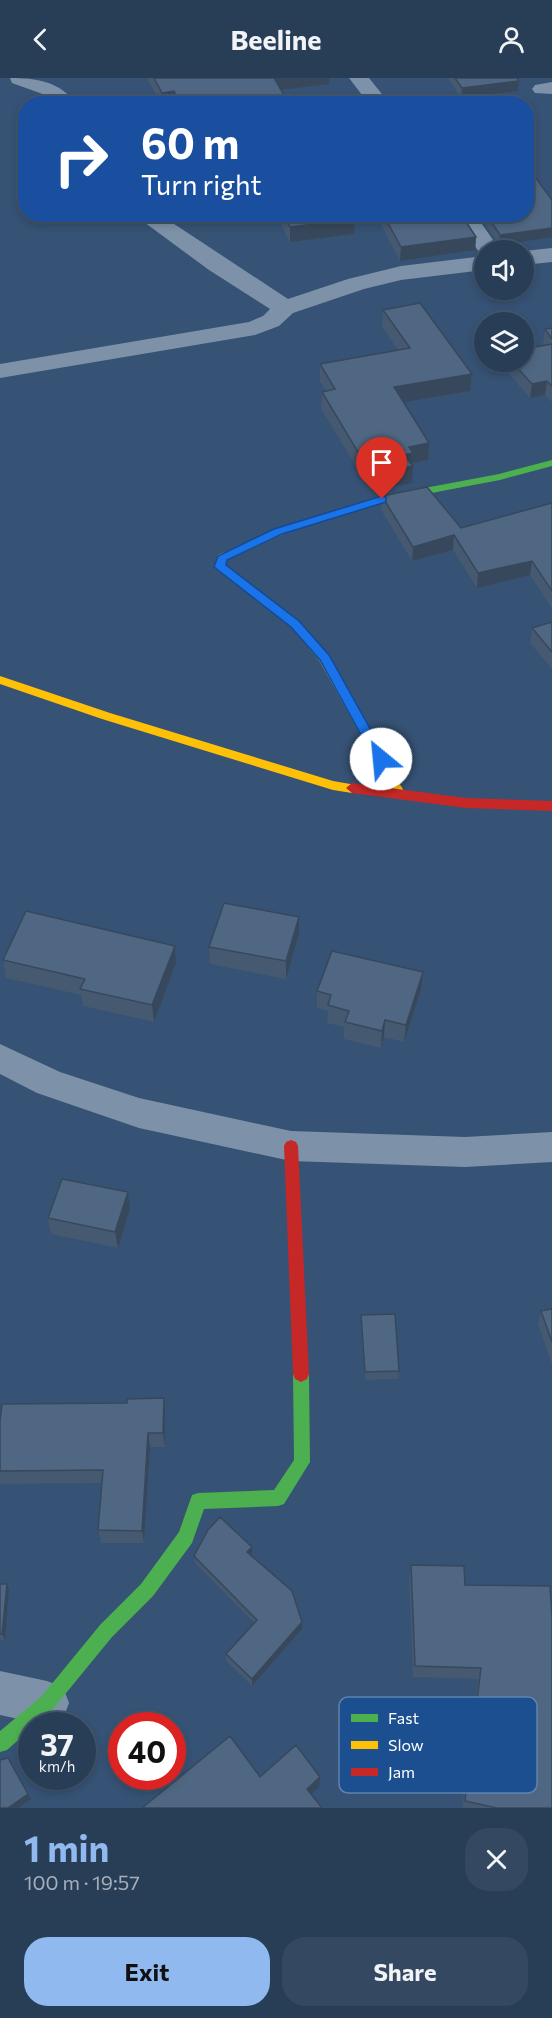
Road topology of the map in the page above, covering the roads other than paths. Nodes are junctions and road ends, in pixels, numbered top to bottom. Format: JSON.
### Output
{"nodes":[{"id":1,"x":359,"y":78,"type":"edge"},
{"id":2,"x":15,"y":82,"type":"edge"},
{"id":3,"x":59,"y":96,"type":"edge"},
{"id":4,"x":374,"y":96,"type":"edge"},
{"id":5,"x":155,"y":222,"type":"edge"},
{"id":6,"x":470,"y":222,"type":"edge"},
{"id":7,"x":482,"y":240,"type":"edge"},
{"id":8,"x":552,"y":255,"type":"edge"},
{"id":9,"x":534,"y":257,"type":"edge"},
{"id":10,"x":474,"y":264,"type":"edge"},
{"id":11,"x":285,"y":308,"type":"junction"},
{"id":12,"x":0,"y":371,"type":"edge"},
{"id":13,"x":552,"y":463,"type":"edge"},
{"id":14,"x":0,"y":680,"type":"edge"},
{"id":15,"x":400,"y":795,"type":"junction"},
{"id":16,"x":552,"y":806,"type":"edge"},
{"id":17,"x":0,"y":1058,"type":"edge"},
{"id":18,"x":291,"y":1146,"type":"junction"},
{"id":19,"x":552,"y":1147,"type":"edge"},
{"id":20,"x":0,"y":1694,"type":"edge"},
{"id":21,"x":47,"y":1703,"type":"junction"},
{"id":22,"x":0,"y":1743,"type":"edge"}],
"edges":[{"from":1,"to":4,"type":"street"},
{"from":2,"to":3,"type":"street"},
{"from":5,"to":11,"type":"street"},
{"from":6,"to":7,"type":"street"},
{"from":8,"to":9,"type":"street"},
{"from":10,"to":11,"type":"street"},
{"from":11,"to":12,"type":"street"},
{"from":13,"to":15,"type":"street"},
{"from":14,"to":15,"type":"street"},
{"from":15,"to":16,"type":"street"},
{"from":17,"to":18,"type":"street"},
{"from":18,"to":19,"type":"street"},
{"from":18,"to":21,"type":"street"},
{"from":20,"to":21,"type":"street"},
{"from":21,"to":22,"type":"street"}]}
